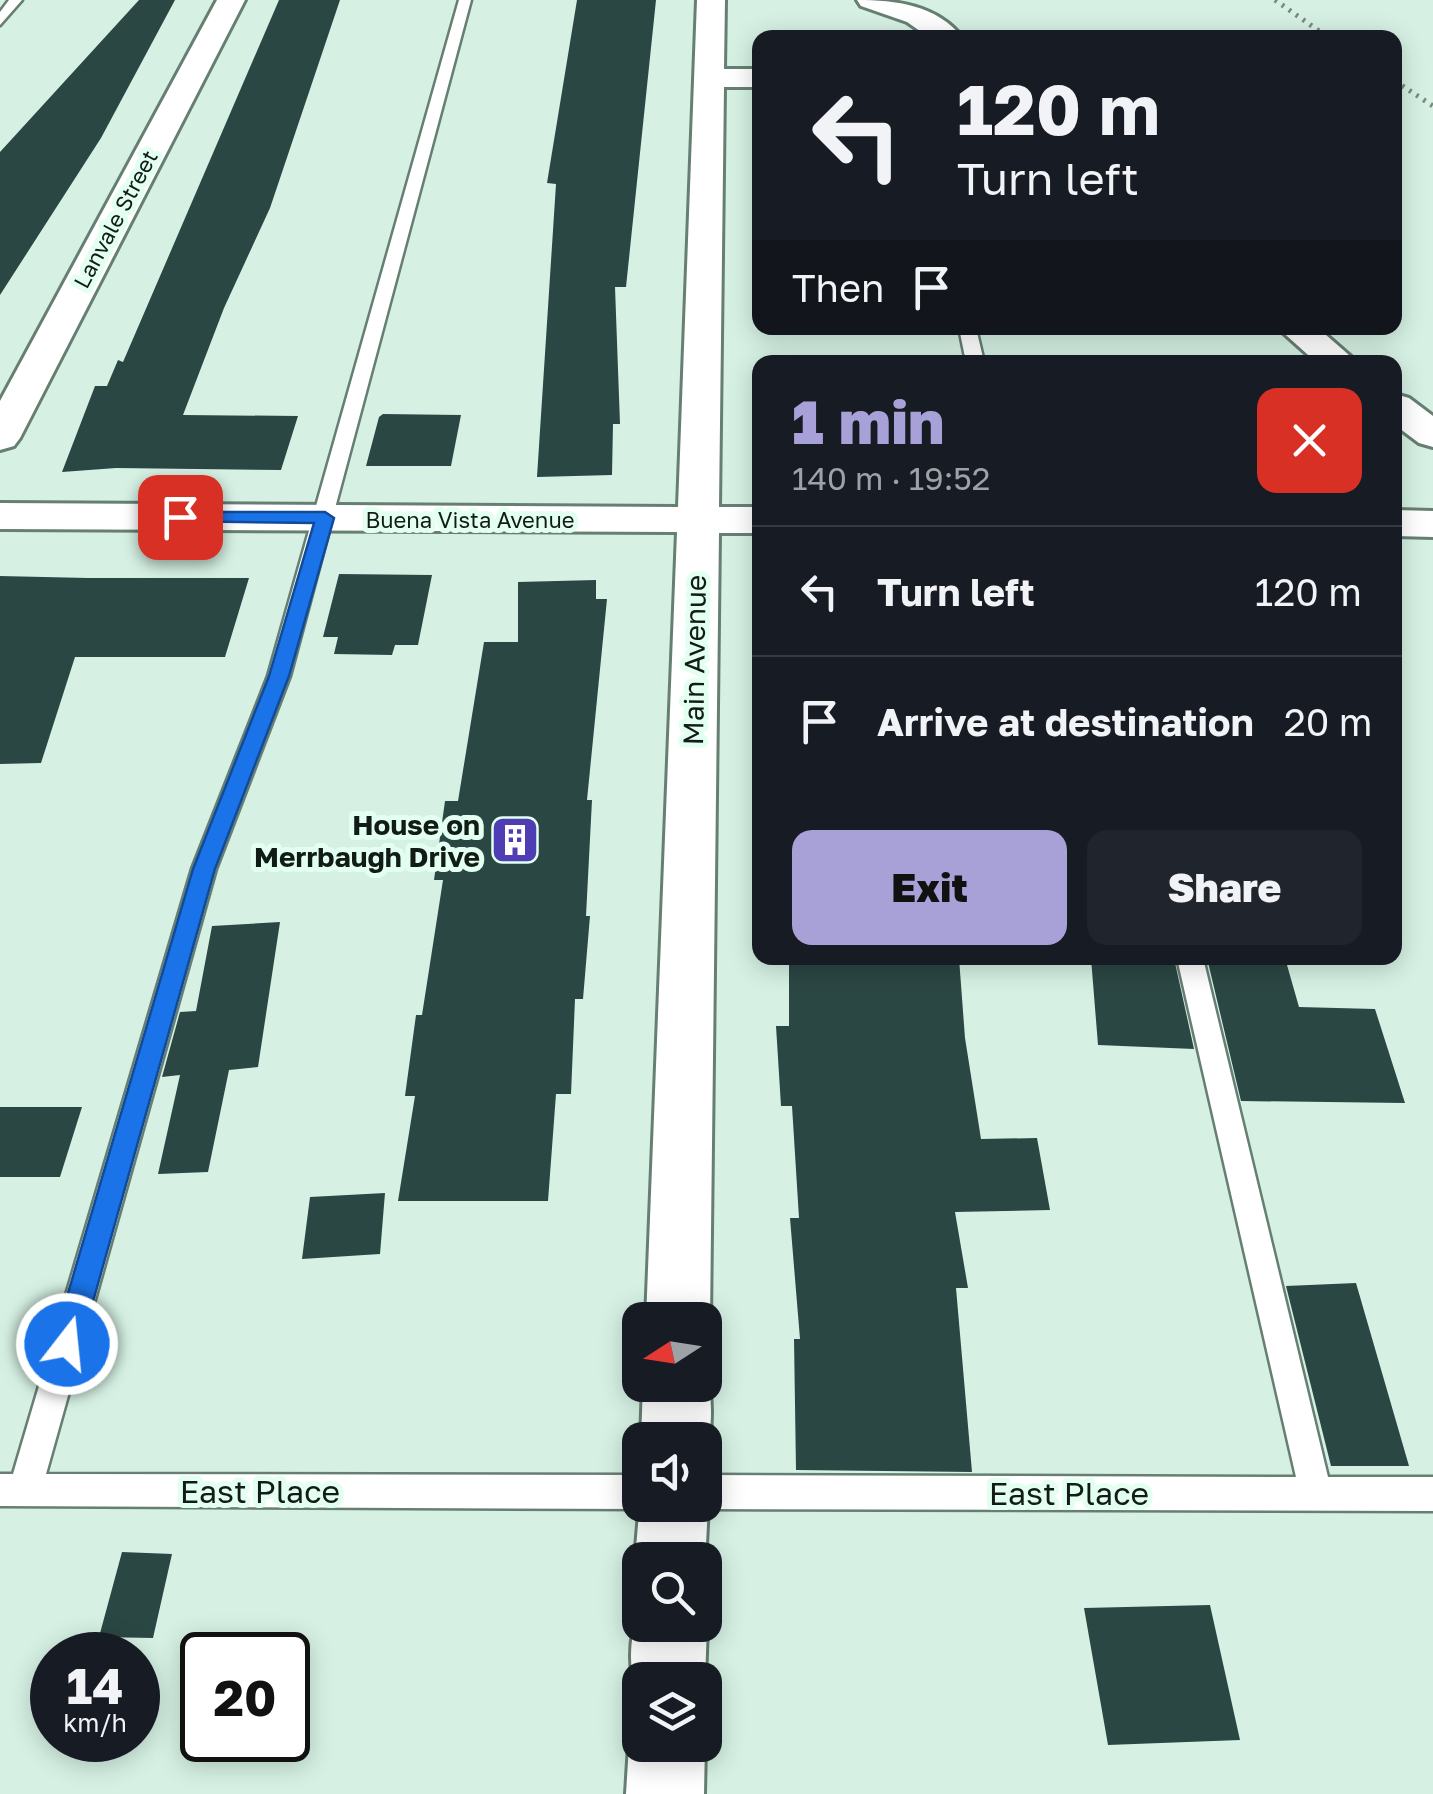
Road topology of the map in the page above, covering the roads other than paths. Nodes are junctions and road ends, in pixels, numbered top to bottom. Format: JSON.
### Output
{"nodes":[{"id":1,"x":16,"y":0,"type":"edge"},
{"id":2,"x":231,"y":0,"type":"edge"},
{"id":3,"x":464,"y":0,"type":"edge"},
{"id":4,"x":711,"y":0,"type":"edge"},
{"id":5,"x":871,"y":0,"type":"edge"},
{"id":6,"x":0,"y":21,"type":"edge"},
{"id":7,"x":937,"y":30,"type":"edge"},
{"id":8,"x":709,"y":78,"type":"junction"},
{"id":9,"x":752,"y":78,"type":"edge"},
{"id":10,"x":1305,"y":335,"type":"edge"},
{"id":11,"x":1329,"y":355,"type":"edge"},
{"id":12,"x":1402,"y":411,"type":"edge"},
{"id":13,"x":1433,"y":435,"type":"edge"},
{"id":14,"x":0,"y":438,"type":"edge"},
{"id":15,"x":0,"y":516,"type":"edge"},
{"id":16,"x":325,"y":518,"type":"junction"},
{"id":17,"x":698,"y":520,"type":"junction"},
{"id":18,"x":752,"y":520,"type":"edge"},
{"id":19,"x":1402,"y":524,"type":"edge"},
{"id":20,"x":1433,"y":524,"type":"edge"},
{"id":21,"x":1192,"y":965,"type":"edge"},
{"id":22,"x":678,"y":1302,"type":"edge"},
{"id":23,"x":12,"y":1490,"type":"edge"},
{"id":24,"x":622,"y":1492,"type":"edge"},
{"id":25,"x":722,"y":1492,"type":"edge"},
{"id":26,"x":1316,"y":1494,"type":"junction"},
{"id":27,"x":1433,"y":1494,"type":"edge"},
{"id":28,"x":667,"y":1762,"type":"edge"},
{"id":29,"x":666,"y":1794,"type":"edge"}],
"edges":[{"from":1,"to":6,"type":"lane"},
{"from":2,"to":14,"type":"street","name":"Lanvale Street"},
{"from":3,"to":16,"type":"lane"},
{"from":4,"to":8,"type":"street","name":"Main Avenue"},
{"from":5,"to":7,"type":"street"},
{"from":8,"to":9,"type":"street"},
{"from":8,"to":17,"type":"street","name":"Main Avenue"},
{"from":10,"to":11,"type":"street"},
{"from":12,"to":13,"type":"street"},
{"from":15,"to":16,"type":"street","name":"Buena Vista Avenue"},
{"from":16,"to":17,"type":"street","name":"Buena Vista Avenue"},
{"from":16,"to":23,"type":"lane"},
{"from":17,"to":18,"type":"street","name":"Buena Vista Avenue"},
{"from":17,"to":22,"type":"street","name":"Main Avenue"},
{"from":19,"to":20,"type":"street"},
{"from":21,"to":26,"type":"lane"},
{"from":23,"to":24,"type":"lane","name":"East Place"},
{"from":25,"to":26,"type":"lane","name":"East Place"},
{"from":26,"to":27,"type":"lane","name":"East Place"},
{"from":28,"to":29,"type":"street"}]}
